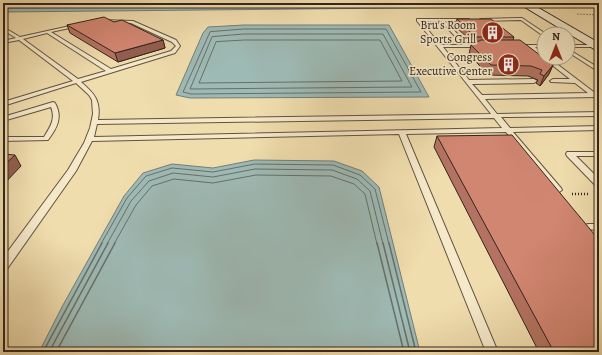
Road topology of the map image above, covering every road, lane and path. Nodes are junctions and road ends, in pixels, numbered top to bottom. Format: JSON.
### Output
{"nodes":[{"id":1,"x":528,"y":6,"type":"edge"},
{"id":2,"x":577,"y":14,"type":"dead end"},
{"id":3,"x":599,"y":15,"type":"edge"},
{"id":4,"x":442,"y":20,"type":"junction"},
{"id":5,"x":94,"y":22,"type":"edge"},
{"id":6,"x":86,"y":23,"type":"edge"},
{"id":7,"x":3,"y":28,"type":"edge"},
{"id":8,"x":536,"y":29,"type":"edge"},
{"id":9,"x":11,"y":32,"type":"junction"},
{"id":10,"x":48,"y":32,"type":"junction"},
{"id":11,"x":3,"y":34,"type":"edge"},
{"id":12,"x":19,"y":38,"type":"junction"},
{"id":13,"x":3,"y":42,"type":"edge"},
{"id":14,"x":439,"y":46,"type":"junction"},
{"id":15,"x":467,"y":46,"type":"junction"},
{"id":16,"x":491,"y":46,"type":"edge"},
{"id":17,"x":514,"y":46,"type":"edge"},
{"id":18,"x":530,"y":46,"type":"junction"},
{"id":19,"x":536,"y":46,"type":"edge"},
{"id":20,"x":576,"y":46,"type":"edge"},
{"id":21,"x":597,"y":47,"type":"edge"},
{"id":22,"x":536,"y":50,"type":"edge"},
{"id":23,"x":576,"y":55,"type":"edge"},
{"id":24,"x":556,"y":66,"type":"edge"},
{"id":25,"x":599,"y":70,"type":"edge"},
{"id":26,"x":110,"y":71,"type":"junction"},
{"id":27,"x":79,"y":81,"type":"junction"},
{"id":28,"x":534,"y":81,"type":"edge"},
{"id":29,"x":553,"y":81,"type":"edge"},
{"id":30,"x":575,"y":81,"type":"junction"},
{"id":31,"x":467,"y":82,"type":"junction"},
{"id":32,"x":597,"y":96,"type":"edge"},
{"id":33,"x":480,"y":97,"type":"junction"},
{"id":34,"x":3,"y":104,"type":"edge"},
{"id":35,"x":599,"y":114,"type":"edge"},
{"id":36,"x":496,"y":115,"type":"junction"},
{"id":37,"x":3,"y":119,"type":"edge"},
{"id":38,"x":94,"y":122,"type":"junction"},
{"id":39,"x":599,"y":128,"type":"edge"},
{"id":40,"x":508,"y":130,"type":"junction"},
{"id":41,"x":402,"y":132,"type":"junction"},
{"id":42,"x":3,"y":139,"type":"edge"},
{"id":43,"x":89,"y":139,"type":"junction"},
{"id":44,"x":598,"y":155,"type":"edge"},
{"id":45,"x":599,"y":184,"type":"edge"},
{"id":46,"x":572,"y":194,"type":"dead end"},
{"id":47,"x":590,"y":194,"type":"dead end"},
{"id":48,"x":564,"y":198,"type":"edge"},
{"id":49,"x":586,"y":224,"type":"edge"},
{"id":50,"x":597,"y":231,"type":"edge"},
{"id":51,"x":3,"y":266,"type":"edge"},
{"id":52,"x":492,"y":352,"type":"edge"}],
"edges":[{"from":1,"to":21,"type":"main road"},
{"from":2,"to":3,"type":"path"},
{"from":4,"to":8,"type":"lane"},
{"from":4,"to":14,"type":"lane"},
{"from":4,"to":15,"type":"lane"},
{"from":5,"to":26,"type":"lane"},
{"from":6,"to":10,"type":"lane"},
{"from":7,"to":9,"type":"lane"},
{"from":9,"to":11,"type":"lane"},
{"from":9,"to":12,"type":"lane"},
{"from":10,"to":12,"type":"lane"},
{"from":10,"to":26,"type":"lane"},
{"from":12,"to":13,"type":"lane"},
{"from":12,"to":27,"type":"lane"},
{"from":14,"to":15,"type":"lane"},
{"from":14,"to":31,"type":"lane"},
{"from":15,"to":16,"type":"lane"},
{"from":17,"to":18,"type":"lane"},
{"from":18,"to":19,"type":"lane"},
{"from":18,"to":22,"type":"lane"},
{"from":20,"to":21,"type":"lane"},
{"from":23,"to":25,"type":"lane"},
{"from":24,"to":30,"type":"lane"},
{"from":26,"to":27,"type":"lane"},
{"from":27,"to":34,"type":"lane"},
{"from":27,"to":38,"type":"lane"},
{"from":28,"to":31,"type":"lane"},
{"from":29,"to":30,"type":"lane"},
{"from":30,"to":32,"type":"lane"},
{"from":31,"to":33,"type":"lane"},
{"from":32,"to":33,"type":"lane"},
{"from":33,"to":36,"type":"lane"},
{"from":35,"to":36,"type":"lane"},
{"from":36,"to":38,"type":"lane"},
{"from":36,"to":40,"type":"lane"},
{"from":37,"to":42,"type":"lane"},
{"from":38,"to":43,"type":"lane"},
{"from":39,"to":40,"type":"lane"},
{"from":40,"to":41,"type":"lane"},
{"from":40,"to":48,"type":"lane"},
{"from":41,"to":43,"type":"lane"},
{"from":41,"to":52,"type":"lane"},
{"from":43,"to":51,"type":"lane"},
{"from":44,"to":45,"type":"lane"},
{"from":46,"to":47,"type":"path"},
{"from":49,"to":50,"type":"lane"}]}
